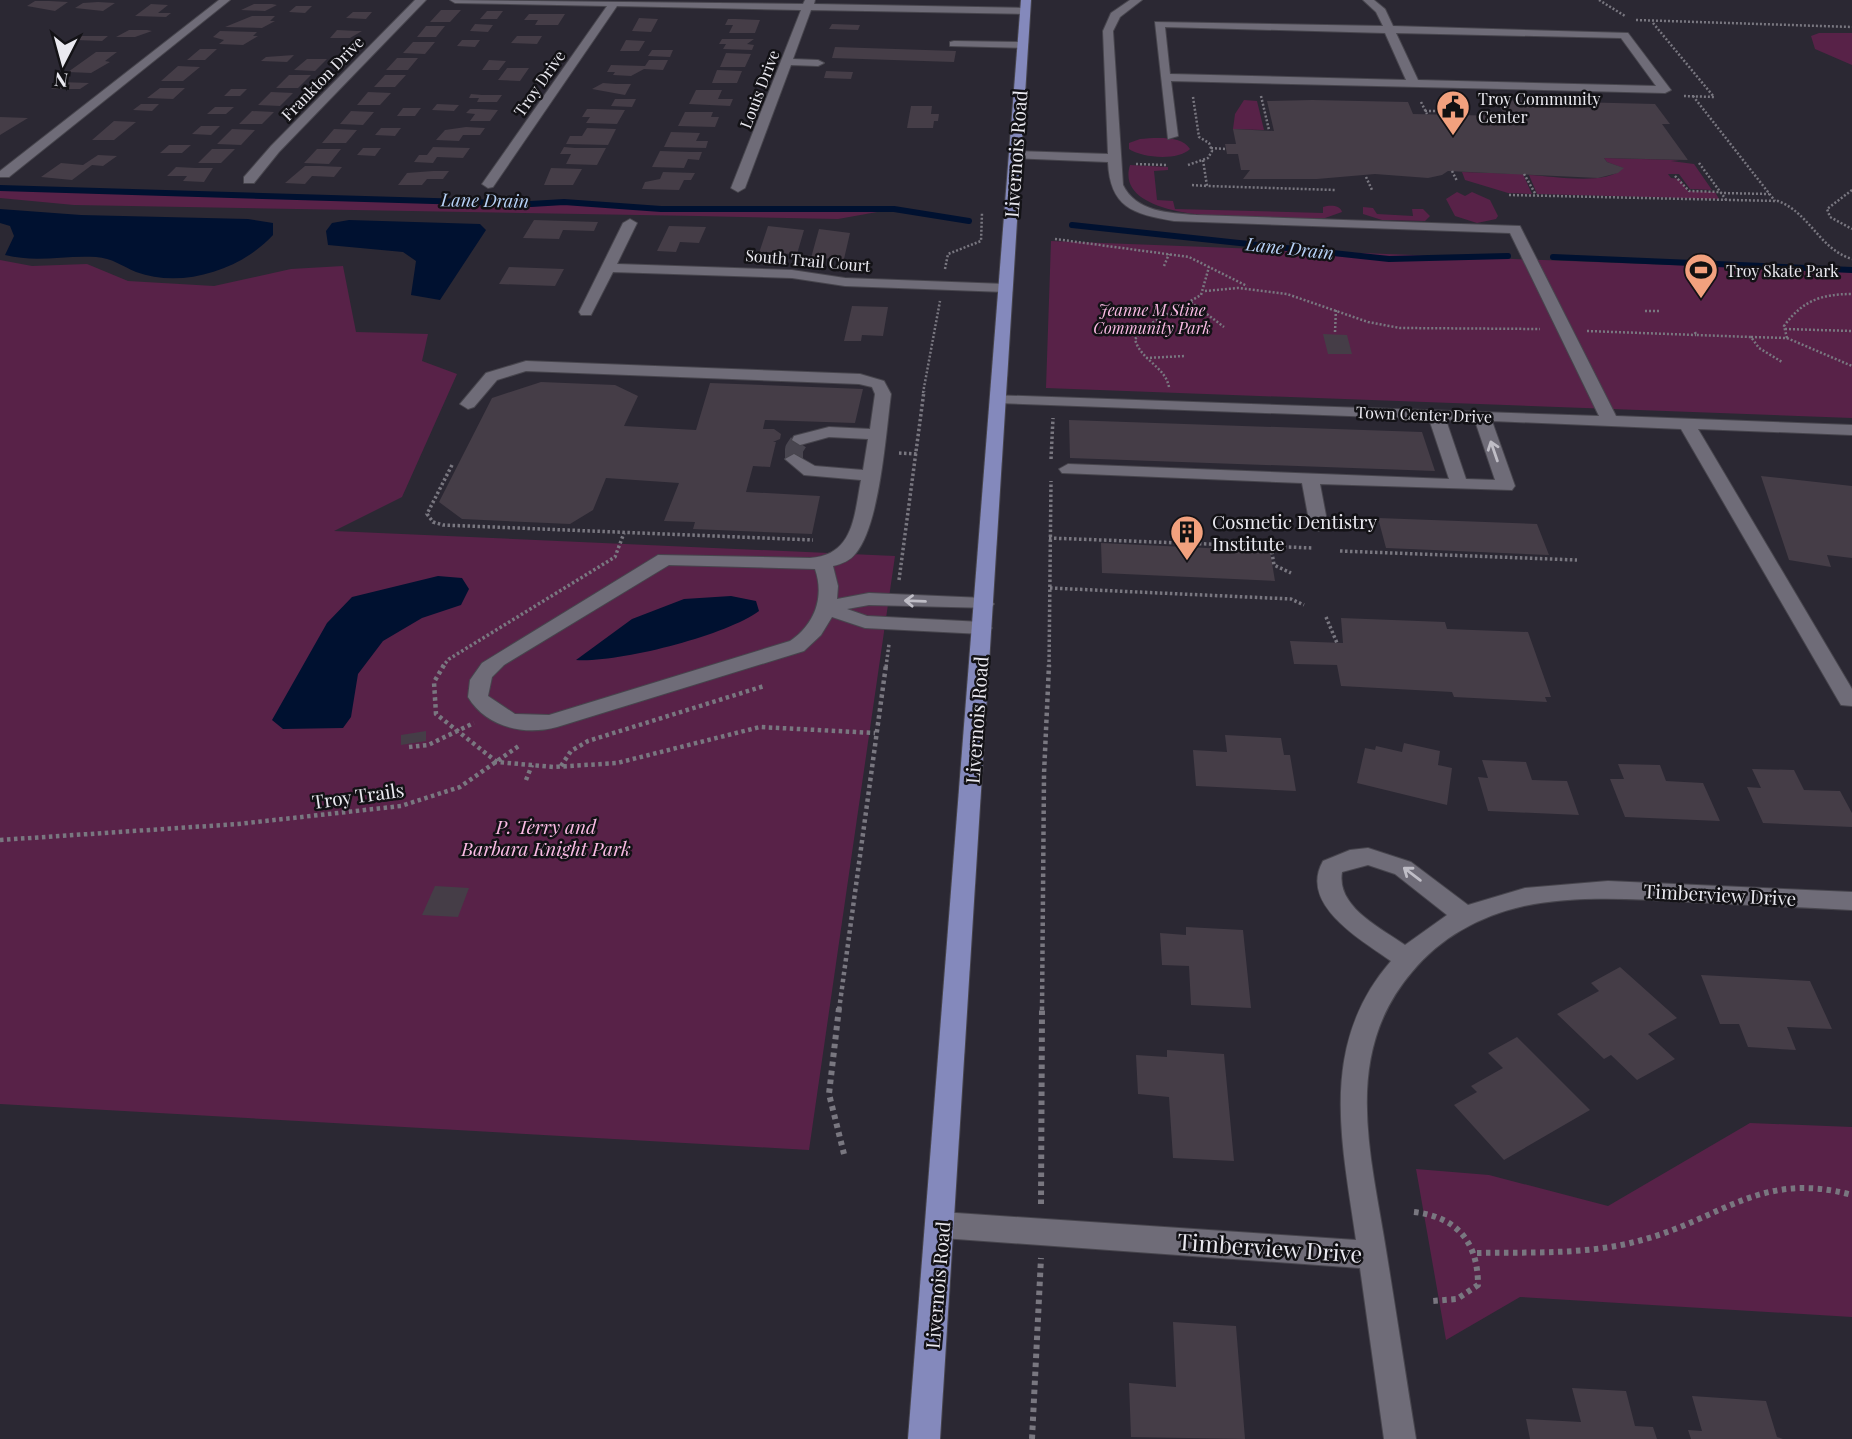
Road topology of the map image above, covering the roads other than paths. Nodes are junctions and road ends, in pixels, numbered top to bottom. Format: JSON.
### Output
{"nodes":[{"id":1,"x":225,"y":0,"type":"edge"},
{"id":2,"x":421,"y":0,"type":"edge"},
{"id":3,"x":455,"y":0,"type":"edge"},
{"id":4,"x":1137,"y":0,"type":"edge"},
{"id":5,"x":1368,"y":0,"type":"edge"},
{"id":6,"x":615,"y":2,"type":"edge"},
{"id":7,"x":808,"y":4,"type":"edge"},
{"id":8,"x":1026,"y":6,"type":"edge"},
{"id":9,"x":1390,"y":29,"type":"junction"},
{"id":10,"x":954,"y":44,"type":"dead end"},
{"id":11,"x":1023,"y":45,"type":"junction"},
{"id":12,"x":787,"y":62,"type":"junction"},
{"id":13,"x":818,"y":63,"type":"dead end"},
{"id":14,"x":1165,"y":78,"type":"junction"},
{"id":15,"x":1414,"y":84,"type":"junction"},
{"id":16,"x":1172,"y":136,"type":"dead end"},
{"id":17,"x":1016,"y":155,"type":"junction"},
{"id":18,"x":1115,"y":158,"type":"junction"},
{"id":19,"x":4,"y":174,"type":"dead end"},
{"id":20,"x":249,"y":180,"type":"dead end"},
{"id":21,"x":488,"y":184,"type":"dead end"},
{"id":22,"x":738,"y":188,"type":"dead end"},
{"id":23,"x":630,"y":223,"type":"dead end"},
{"id":24,"x":609,"y":268,"type":"junction"},
{"id":25,"x":1005,"y":288,"type":"junction"},
{"id":26,"x":586,"y":312,"type":"dead end"},
{"id":27,"x":997,"y":398,"type":"junction"},
{"id":28,"x":468,"y":404,"type":"dead end"},
{"id":29,"x":1436,"y":414,"type":"junction"},
{"id":30,"x":1482,"y":416,"type":"junction"},
{"id":31,"x":1611,"y":421,"type":"junction"},
{"id":32,"x":1687,"y":424,"type":"junction"},
{"id":33,"x":1852,"y":430,"type":"edge"},
{"id":34,"x":877,"y":435,"type":"junction"},
{"id":35,"x":800,"y":440,"type":"dead end"},
{"id":36,"x":794,"y":459,"type":"dead end"},
{"id":37,"x":1068,"y":468,"type":"dead end"},
{"id":38,"x":871,"y":476,"type":"junction"},
{"id":39,"x":1310,"y":478,"type":"junction"},
{"id":40,"x":1459,"y":484,"type":"junction"},
{"id":41,"x":1319,"y":526,"type":"dead end"},
{"id":42,"x":822,"y":563,"type":"junction"},
{"id":43,"x":984,"y":604,"type":"junction"},
{"id":44,"x":824,"y":608,"type":"junction"},
{"id":45,"x":982,"y":628,"type":"junction"},
{"id":46,"x":1848,"y":700,"type":"dead end"},
{"id":47,"x":1852,"y":901,"type":"edge"},
{"id":48,"x":1465,"y":916,"type":"junction"},
{"id":49,"x":1405,"y":958,"type":"junction"},
{"id":50,"x":942,"y":1225,"type":"junction"},
{"id":51,"x":1373,"y":1255,"type":"junction"},
{"id":52,"x":924,"y":1439,"type":"edge"},
{"id":53,"x":1400,"y":1439,"type":"edge"}],
"edges":[{"from":1,"to":19,"type":"street"},
{"from":2,"to":20,"type":"street","name":"Frankton Drive"},
{"from":3,"to":6,"type":"street"},
{"from":4,"to":18,"type":"street"},
{"from":5,"to":9,"type":"street"},
{"from":6,"to":7,"type":"street"},
{"from":6,"to":21,"type":"street","name":"Troy Drive"},
{"from":7,"to":8,"type":"street"},
{"from":7,"to":12,"type":"street","name":"Louis Drive"},
{"from":8,"to":11,"type":"main road","name":"Livernois Road"},
{"from":9,"to":14,"type":"street"},
{"from":9,"to":15,"type":"street"},
{"from":9,"to":15,"type":"street"},
{"from":10,"to":11,"type":"street"},
{"from":11,"to":17,"type":"main road","name":"Livernois Road"},
{"from":12,"to":13,"type":"street"},
{"from":12,"to":22,"type":"street","name":"Louis Drive"},
{"from":14,"to":15,"type":"street"},
{"from":14,"to":16,"type":"street"},
{"from":17,"to":18,"type":"street"},
{"from":17,"to":25,"type":"main road","name":"Livernois Road"},
{"from":18,"to":31,"type":"street"},
{"from":23,"to":24,"type":"street"},
{"from":24,"to":25,"type":"street","name":"South Trail Court"},
{"from":24,"to":26,"type":"street"},
{"from":25,"to":27,"type":"main road","name":"Livernois Road"},
{"from":27,"to":29,"type":"street","name":"Town Center Drive"},
{"from":27,"to":43,"type":"main road","name":"Livernois Road"},
{"from":28,"to":34,"type":"street"},
{"from":29,"to":30,"type":"street","name":"Town Center Drive"},
{"from":29,"to":40,"type":"street"},
{"from":30,"to":31,"type":"street","name":"Town Center Drive"},
{"from":40,"to":30,"type":"street","one_way":true},
{"from":31,"to":32,"type":"street","name":"Town Center Drive"},
{"from":32,"to":33,"type":"street","name":"Town Center Drive"},
{"from":32,"to":46,"type":"street"},
{"from":34,"to":35,"type":"street"},
{"from":34,"to":38,"type":"street"},
{"from":36,"to":38,"type":"street"},
{"from":37,"to":39,"type":"street"},
{"from":38,"to":42,"type":"street"},
{"from":39,"to":40,"type":"street"},
{"from":39,"to":41,"type":"street"},
{"from":42,"to":44,"type":"street"},
{"from":42,"to":44,"type":"street"},
{"from":43,"to":44,"type":"street","one_way":true},
{"from":43,"to":45,"type":"main road","name":"Livernois Road"},
{"from":44,"to":45,"type":"street"},
{"from":45,"to":50,"type":"main road","name":"Livernois Road"},
{"from":47,"to":48,"type":"street","name":"Timberview Drive"},
{"from":48,"to":49,"type":"street","name":"Timberview Drive"},
{"from":48,"to":49,"type":"street","one_way":true},
{"from":49,"to":51,"type":"street","name":"Timberview Drive"},
{"from":50,"to":51,"type":"street","name":"Timberview Drive"},
{"from":50,"to":52,"type":"main road","name":"Livernois Road"},
{"from":51,"to":53,"type":"street"}]}
